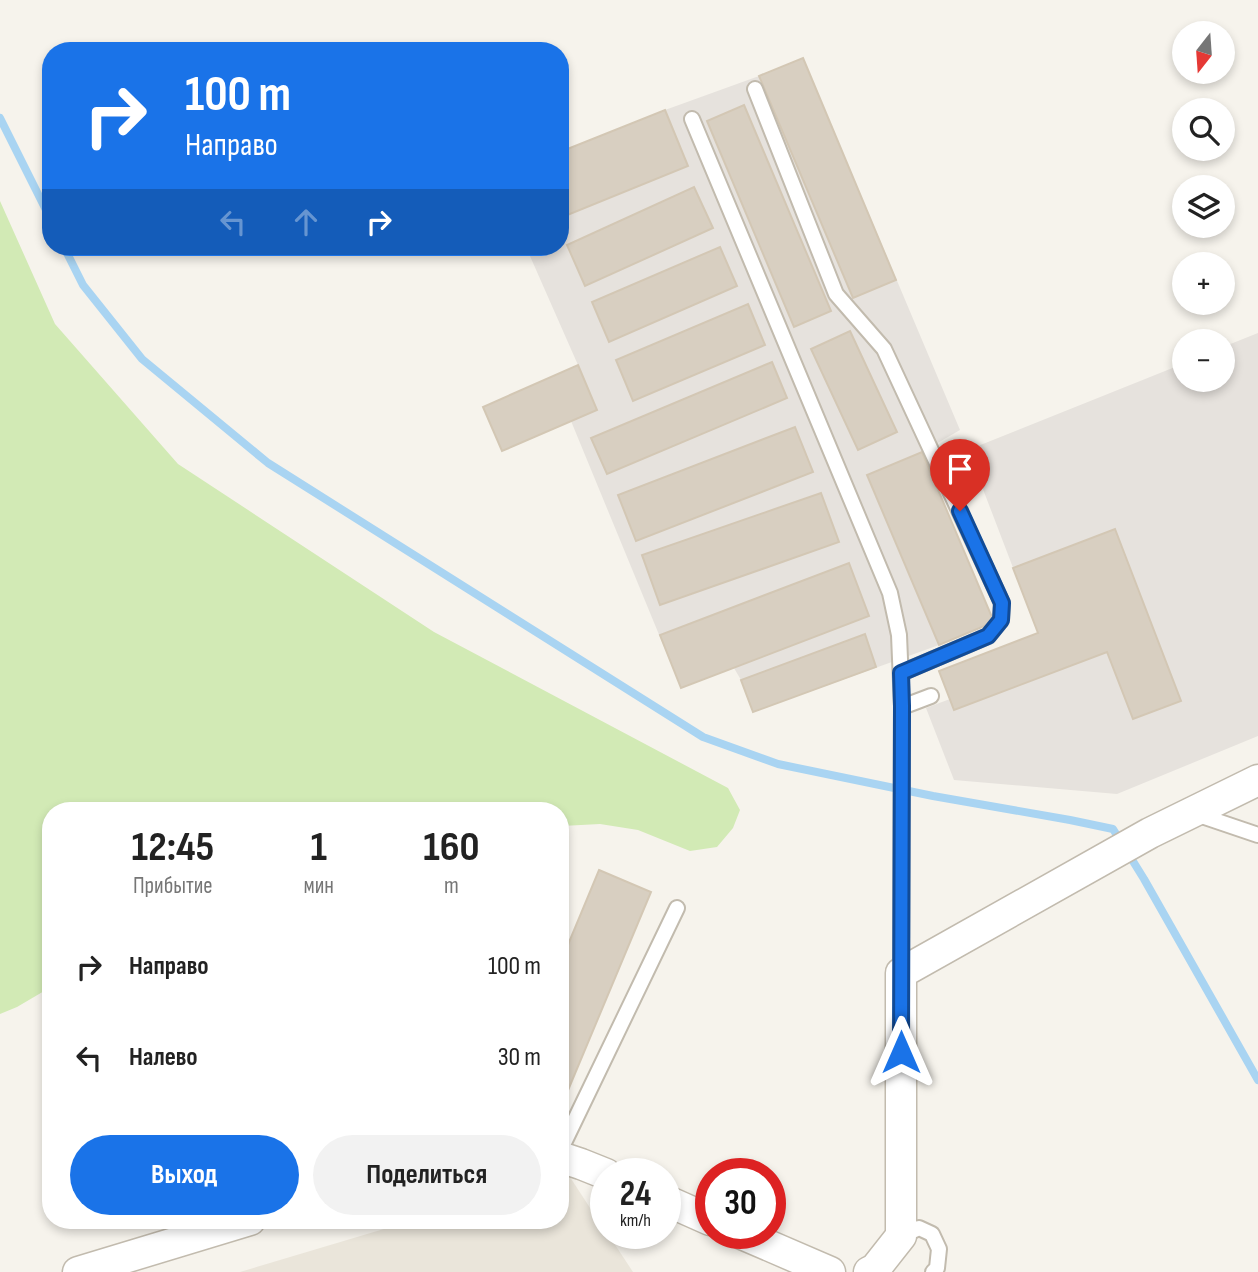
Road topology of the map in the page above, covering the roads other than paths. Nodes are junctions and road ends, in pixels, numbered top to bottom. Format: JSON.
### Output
{"nodes":[{"id":1,"x":755,"y":89,"type":"dead end"},
{"id":2,"x":692,"y":119,"type":"dead end"},
{"id":3,"x":901,"y":673,"type":"junction"},
{"id":4,"x":931,"y":696,"type":"dead end"},
{"id":5,"x":902,"y":706,"type":"junction"},
{"id":6,"x":1258,"y":780,"type":"edge"},
{"id":7,"x":1193,"y":813,"type":"junction"},
{"id":8,"x":1258,"y":835,"type":"edge"},
{"id":9,"x":677,"y":908,"type":"dead end"},
{"id":10,"x":901,"y":973,"type":"junction"},
{"id":11,"x":569,"y":1132,"type":"edge"},
{"id":12,"x":569,"y":1160,"type":"edge"},
{"id":13,"x":590,"y":1168,"type":"edge"},
{"id":14,"x":220,"y":1229,"type":"edge"},
{"id":15,"x":901,"y":1236,"type":"junction"},
{"id":16,"x":777,"y":1249,"type":"edge"},
{"id":17,"x":875,"y":1271,"type":"edge"},
{"id":18,"x":78,"y":1272,"type":"edge"},
{"id":19,"x":830,"y":1272,"type":"edge"},
{"id":20,"x":933,"y":1272,"type":"edge"}],
"edges":[{"from":1,"to":3,"type":"lane"},
{"from":2,"to":3,"type":"lane"},
{"from":3,"to":5,"type":"lane"},
{"from":4,"to":5,"type":"lane"},
{"from":5,"to":10,"type":"lane"},
{"from":6,"to":7,"type":"street"},
{"from":7,"to":8,"type":"lane"},
{"from":7,"to":10,"type":"street"},
{"from":9,"to":11,"type":"lane"},
{"from":10,"to":15,"type":"street"},
{"from":12,"to":13,"type":"street"},
{"from":14,"to":18,"type":"street"},
{"from":15,"to":17,"type":"street"},
{"from":15,"to":20,"type":"lane"},
{"from":16,"to":19,"type":"street"}]}
